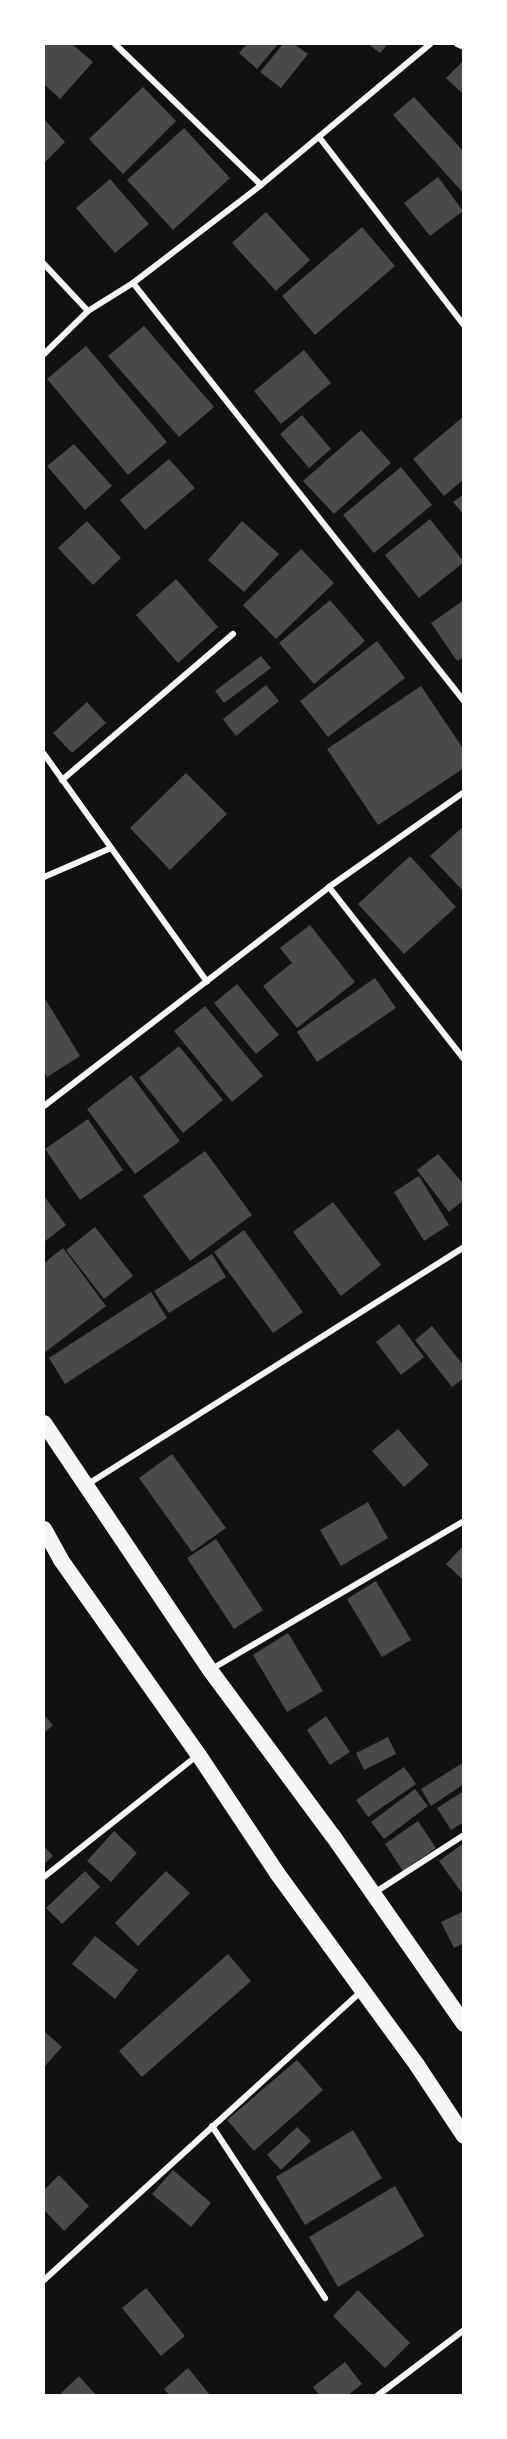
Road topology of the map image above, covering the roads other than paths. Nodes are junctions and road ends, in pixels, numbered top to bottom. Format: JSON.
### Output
{"nodes":[{"id":1,"x":115,"y":44,"type":"edge"},
{"id":2,"x":430,"y":44,"type":"edge"},
{"id":3,"x":457,"y":44,"type":"edge"},
{"id":4,"x":464,"y":47,"type":"edge"},
{"id":5,"x":319,"y":137,"type":"junction"},
{"id":6,"x":261,"y":185,"type":"junction"},
{"id":7,"x":44,"y":264,"type":"edge"},
{"id":8,"x":134,"y":283,"type":"junction"},
{"id":9,"x":88,"y":311,"type":"junction"},
{"id":10,"x":464,"y":325,"type":"edge"},
{"id":11,"x":44,"y":354,"type":"edge"},
{"id":12,"x":233,"y":634,"type":"dead end"},
{"id":13,"x":464,"y":701,"type":"edge"},
{"id":14,"x":44,"y":754,"type":"edge"},
{"id":15,"x":62,"y":780,"type":"junction"},
{"id":16,"x":464,"y":792,"type":"edge"},
{"id":17,"x":111,"y":848,"type":"junction"},
{"id":18,"x":44,"y":877,"type":"edge"},
{"id":19,"x":329,"y":887,"type":"junction"},
{"id":20,"x":207,"y":982,"type":"junction"},
{"id":21,"x":464,"y":1059,"type":"edge"},
{"id":22,"x":44,"y":1106,"type":"edge"},
{"id":23,"x":464,"y":1248,"type":"edge"},
{"id":24,"x":44,"y":1423,"type":"edge"},
{"id":25,"x":85,"y":1486,"type":"junction"},
{"id":26,"x":464,"y":1521,"type":"edge"},
{"id":27,"x":44,"y":1529,"type":"edge"},
{"id":28,"x":210,"y":1670,"type":"junction"},
{"id":29,"x":198,"y":1754,"type":"junction"},
{"id":30,"x":464,"y":1835,"type":"edge"},
{"id":31,"x":44,"y":1877,"type":"edge"},
{"id":32,"x":371,"y":1894,"type":"junction"},
{"id":33,"x":363,"y":1990,"type":"junction"},
{"id":34,"x":464,"y":2024,"type":"edge"},
{"id":35,"x":212,"y":2126,"type":"junction"},
{"id":36,"x":464,"y":2136,"type":"edge"},
{"id":37,"x":44,"y":2280,"type":"edge"},
{"id":38,"x":325,"y":2298,"type":"dead end"},
{"id":39,"x":464,"y":2330,"type":"edge"},
{"id":40,"x":377,"y":2396,"type":"edge"}],
"edges":[{"from":1,"to":6,"type":"street"},
{"from":2,"to":5,"type":"street"},
{"from":3,"to":4,"type":"street"},
{"from":5,"to":6,"type":"street"},
{"from":5,"to":10,"type":"street"},
{"from":6,"to":8,"type":"street"},
{"from":7,"to":9,"type":"street"},
{"from":8,"to":9,"type":"street"},
{"from":8,"to":13,"type":"street"},
{"from":9,"to":11,"type":"street"},
{"from":12,"to":15,"type":"street"},
{"from":14,"to":15,"type":"street"},
{"from":15,"to":17,"type":"street"},
{"from":16,"to":19,"type":"street"},
{"from":17,"to":18,"type":"street"},
{"from":17,"to":20,"type":"street"},
{"from":19,"to":20,"type":"street"},
{"from":19,"to":21,"type":"street"},
{"from":20,"to":22,"type":"street"},
{"from":23,"to":25,"type":"street"},
{"from":24,"to":25,"type":"highway"},
{"from":25,"to":28,"type":"highway"},
{"from":26,"to":28,"type":"street"},
{"from":27,"to":29,"type":"highway"},
{"from":28,"to":32,"type":"highway"},
{"from":29,"to":31,"type":"street"},
{"from":29,"to":33,"type":"highway"},
{"from":30,"to":32,"type":"street"},
{"from":32,"to":34,"type":"highway"},
{"from":33,"to":35,"type":"street"},
{"from":33,"to":36,"type":"highway"},
{"from":35,"to":37,"type":"street"},
{"from":35,"to":38,"type":"street"},
{"from":39,"to":40,"type":"street"}]}
